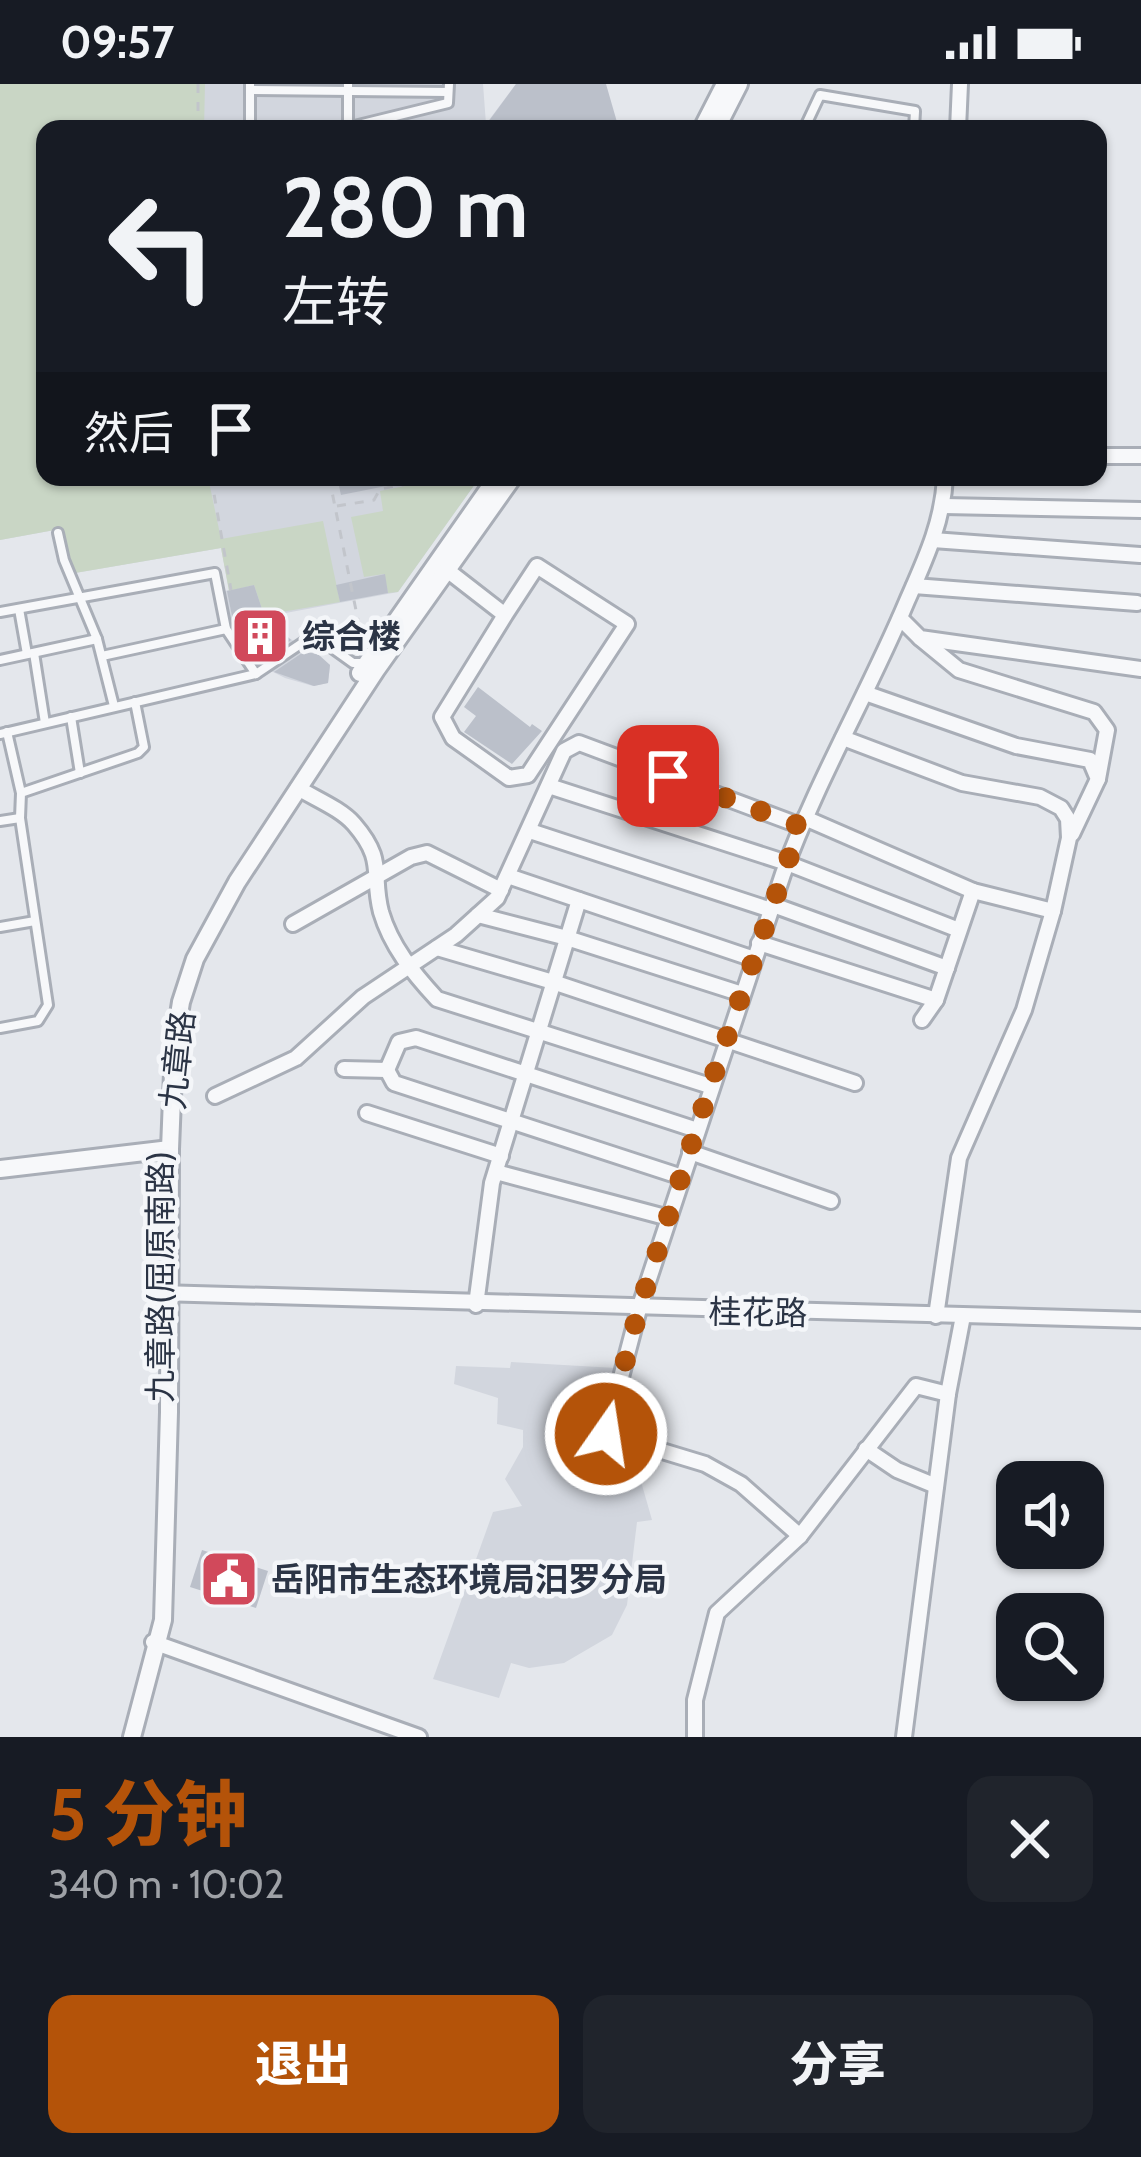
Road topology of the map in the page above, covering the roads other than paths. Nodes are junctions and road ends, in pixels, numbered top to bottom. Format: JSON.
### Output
{"nodes":[{"id":1,"x":725,"y":84,"type":"edge"},
{"id":2,"x":739,"y":84,"type":"edge"},
{"id":3,"x":960,"y":84,"type":"edge"},
{"id":4,"x":250,"y":87,"type":"edge"},
{"id":5,"x":348,"y":87,"type":"edge"},
{"id":6,"x":449,"y":88,"type":"edge"},
{"id":7,"x":250,"y":120,"type":"edge"},
{"id":8,"x":346,"y":120,"type":"edge"},
{"id":9,"x":378,"y":120,"type":"edge"},
{"id":10,"x":707,"y":120,"type":"edge"},
{"id":11,"x":721,"y":120,"type":"edge"},
{"id":12,"x":808,"y":120,"type":"edge"},
{"id":13,"x":914,"y":120,"type":"edge"},
{"id":14,"x":958,"y":120,"type":"edge"},
{"id":15,"x":1107,"y":456,"type":"edge"},
{"id":16,"x":1141,"y":457,"type":"edge"},
{"id":17,"x":491,"y":486,"type":"edge"},
{"id":18,"x":507,"y":486,"type":"edge"},
{"id":19,"x":945,"y":486,"type":"edge"},
{"id":20,"x":944,"y":506,"type":"junction"},
{"id":21,"x":1141,"y":510,"type":"edge"},
{"id":22,"x":58,"y":533,"type":"dead end"},
{"id":23,"x":933,"y":540,"type":"junction"},
{"id":24,"x":1140,"y":555,"type":"edge"},
{"id":25,"x":447,"y":570,"type":"junction"},
{"id":26,"x":914,"y":586,"type":"junction"},
{"id":27,"x":82,"y":596,"type":"junction"},
{"id":28,"x":1137,"y":602,"type":"dead end"},
{"id":29,"x":19,"y":609,"type":"junction"},
{"id":30,"x":0,"y":612,"type":"edge"},
{"id":31,"x":505,"y":615,"type":"junction"},
{"id":32,"x":900,"y":618,"type":"junction"},
{"id":33,"x":226,"y":629,"type":"junction"},
{"id":34,"x":920,"y":638,"type":"junction"},
{"id":35,"x":97,"y":639,"type":"junction"},
{"id":36,"x":30,"y":653,"type":"junction"},
{"id":37,"x":102,"y":656,"type":"junction"},
{"id":38,"x":0,"y":659,"type":"edge"},
{"id":39,"x":367,"y":663,"type":"junction"},
{"id":40,"x":1141,"y":669,"type":"edge"},
{"id":41,"x":256,"y":674,"type":"junction"},
{"id":42,"x":865,"y":693,"type":"junction"},
{"id":43,"x":135,"y":702,"type":"junction"},
{"id":44,"x":114,"y":706,"type":"junction"},
{"id":45,"x":71,"y":717,"type":"junction"},
{"id":46,"x":45,"y":723,"type":"junction"},
{"id":47,"x":4,"y":733,"type":"edge"},
{"id":48,"x":843,"y":737,"type":"junction"},
{"id":49,"x":80,"y":773,"type":"junction"},
{"id":50,"x":1098,"y":779,"type":"junction"},
{"id":51,"x":549,"y":786,"type":"junction"},
{"id":52,"x":298,"y":788,"type":"junction"},
{"id":53,"x":21,"y":793,"type":"junction"},
{"id":54,"x":20,"y":818,"type":"junction"},
{"id":55,"x":0,"y":821,"type":"edge"},
{"id":56,"x":802,"y":822,"type":"junction"},
{"id":57,"x":530,"y":831,"type":"junction"},
{"id":58,"x":1070,"y":838,"type":"junction"},
{"id":59,"x":787,"y":863,"type":"junction"},
{"id":60,"x":380,"y":875,"type":"junction"},
{"id":61,"x":504,"y":883,"type":"junction"},
{"id":62,"x":973,"y":890,"type":"junction"},
{"id":63,"x":579,"y":900,"type":"junction"},
{"id":64,"x":772,"y":908,"type":"junction"},
{"id":65,"x":1053,"y":910,"type":"junction"},
{"id":66,"x":478,"y":915,"type":"junction"},
{"id":67,"x":35,"y":921,"type":"junction"},
{"id":68,"x":293,"y":924,"type":"dead end"},
{"id":69,"x":0,"y":927,"type":"edge"},
{"id":70,"x":959,"y":930,"type":"junction"},
{"id":71,"x":567,"y":938,"type":"junction"},
{"id":72,"x":759,"y":943,"type":"junction"},
{"id":73,"x":437,"y":948,"type":"junction"},
{"id":74,"x":754,"y":959,"type":"junction"},
{"id":75,"x":408,"y":968,"type":"junction"},
{"id":76,"x":947,"y":968,"type":"junction"},
{"id":77,"x":553,"y":982,"type":"junction"},
{"id":78,"x":742,"y":994,"type":"junction"},
{"id":79,"x":936,"y":1000,"type":"junction"},
{"id":80,"x":922,"y":1019,"type":"dead end"},
{"id":81,"x":0,"y":1028,"type":"edge"},
{"id":82,"x":538,"y":1029,"type":"junction"},
{"id":83,"x":727,"y":1039,"type":"junction"},
{"id":84,"x":344,"y":1069,"type":"dead end"},
{"id":85,"x":387,"y":1070,"type":"junction"},
{"id":86,"x":524,"y":1076,"type":"junction"},
{"id":87,"x":855,"y":1083,"type":"dead end"},
{"id":88,"x":710,"y":1086,"type":"junction"},
{"id":89,"x":215,"y":1096,"type":"dead end"},
{"id":90,"x":367,"y":1113,"type":"dead end"},
{"id":91,"x":511,"y":1120,"type":"junction"},
{"id":92,"x":697,"y":1130,"type":"junction"},
{"id":93,"x":165,"y":1149,"type":"junction"},
{"id":94,"x":690,"y":1152,"type":"junction"},
{"id":95,"x":500,"y":1156,"type":"junction"},
{"id":96,"x":0,"y":1169,"type":"edge"},
{"id":97,"x":496,"y":1172,"type":"junction"},
{"id":98,"x":682,"y":1177,"type":"junction"},
{"id":99,"x":831,"y":1201,"type":"dead end"},
{"id":100,"x":670,"y":1218,"type":"junction"},
{"id":101,"x":163,"y":1293,"type":"junction"},
{"id":102,"x":476,"y":1304,"type":"junction"},
{"id":103,"x":639,"y":1309,"type":"junction"},
{"id":104,"x":936,"y":1316,"type":"junction"},
{"id":105,"x":963,"y":1316,"type":"junction"},
{"id":106,"x":1141,"y":1320,"type":"edge"},
{"id":107,"x":948,"y":1394,"type":"junction"},
{"id":108,"x":866,"y":1449,"type":"junction"},
{"id":109,"x":936,"y":1486,"type":"junction"},
{"id":110,"x":800,"y":1536,"type":"junction"},
{"id":111,"x":156,"y":1643,"type":"junction"},
{"id":112,"x":128,"y":1737,"type":"edge"},
{"id":113,"x":419,"y":1737,"type":"edge"},
{"id":114,"x":694,"y":1737,"type":"edge"},
{"id":115,"x":904,"y":1737,"type":"edge"}],
"edges":[{"from":1,"to":10,"type":"street"},
{"from":2,"to":11,"type":"street"},
{"from":3,"to":14,"type":"street"},
{"from":4,"to":5,"type":"lane"},
{"from":4,"to":7,"type":"lane"},
{"from":5,"to":6,"type":"lane"},
{"from":5,"to":8,"type":"lane"},
{"from":6,"to":9,"type":"lane"},
{"from":12,"to":13,"type":"lane"},
{"from":15,"to":16,"type":"street"},
{"from":17,"to":39,"type":"street","name":"九章路(屈原南路)"},
{"from":18,"to":25,"type":"street","name":"九章路"},
{"from":19,"to":20,"type":"street"},
{"from":20,"to":21,"type":"street"},
{"from":20,"to":23,"type":"street"},
{"from":22,"to":27,"type":"lane"},
{"from":23,"to":24,"type":"street"},
{"from":23,"to":26,"type":"street"},
{"from":25,"to":31,"type":"street"},
{"from":25,"to":52,"type":"street","name":"九章路"},
{"from":26,"to":28,"type":"street"},
{"from":26,"to":32,"type":"street"},
{"from":27,"to":29,"type":"lane"},
{"from":27,"to":33,"type":"lane"},
{"from":27,"to":35,"type":"lane"},
{"from":29,"to":30,"type":"lane"},
{"from":29,"to":36,"type":"lane"},
{"from":31,"to":31,"type":"street"},
{"from":32,"to":34,"type":"street"},
{"from":32,"to":42,"type":"street"},
{"from":33,"to":37,"type":"lane"},
{"from":33,"to":41,"type":"lane"},
{"from":34,"to":40,"type":"street"},
{"from":34,"to":50,"type":"street"},
{"from":35,"to":36,"type":"lane"},
{"from":35,"to":37,"type":"lane"},
{"from":36,"to":38,"type":"lane"},
{"from":36,"to":46,"type":"lane"},
{"from":37,"to":44,"type":"lane"},
{"from":39,"to":41,"type":"lane"},
{"from":39,"to":93,"type":"street","name":"九章路(屈原南路)"},
{"from":41,"to":43,"type":"lane"},
{"from":42,"to":48,"type":"street"},
{"from":42,"to":50,"type":"street"},
{"from":43,"to":44,"type":"lane"},
{"from":43,"to":49,"type":"lane"},
{"from":44,"to":45,"type":"lane"},
{"from":45,"to":46,"type":"lane"},
{"from":45,"to":49,"type":"lane"},
{"from":46,"to":47,"type":"lane"},
{"from":47,"to":53,"type":"lane"},
{"from":48,"to":56,"type":"street"},
{"from":48,"to":58,"type":"street"},
{"from":49,"to":53,"type":"lane"},
{"from":50,"to":58,"type":"street"},
{"from":51,"to":56,"type":"street"},
{"from":51,"to":57,"type":"street"},
{"from":51,"to":59,"type":"street"},
{"from":52,"to":60,"type":"street"},
{"from":52,"to":93,"type":"street","name":"九章路"},
{"from":53,"to":54,"type":"lane"},
{"from":54,"to":55,"type":"lane"},
{"from":54,"to":67,"type":"lane"},
{"from":56,"to":59,"type":"street"},
{"from":56,"to":62,"type":"street"},
{"from":57,"to":61,"type":"street"},
{"from":57,"to":64,"type":"street"},
{"from":58,"to":65,"type":"street"},
{"from":59,"to":64,"type":"street"},
{"from":59,"to":70,"type":"street"},
{"from":60,"to":61,"type":"street"},
{"from":60,"to":68,"type":"street"},
{"from":60,"to":75,"type":"street"},
{"from":61,"to":63,"type":"street"},
{"from":61,"to":66,"type":"street"},
{"from":62,"to":65,"type":"street"},
{"from":62,"to":70,"type":"street"},
{"from":63,"to":71,"type":"street"},
{"from":63,"to":74,"type":"street"},
{"from":64,"to":72,"type":"street"},
{"from":64,"to":76,"type":"street"},
{"from":65,"to":104,"type":"street"},
{"from":66,"to":71,"type":"street"},
{"from":66,"to":73,"type":"street"},
{"from":67,"to":69,"type":"lane"},
{"from":67,"to":81,"type":"lane"},
{"from":70,"to":76,"type":"street"},
{"from":71,"to":77,"type":"street"},
{"from":71,"to":78,"type":"street"},
{"from":72,"to":74,"type":"street"},
{"from":72,"to":79,"type":"street"},
{"from":73,"to":75,"type":"street"},
{"from":73,"to":77,"type":"street"},
{"from":74,"to":78,"type":"street"},
{"from":75,"to":82,"type":"street"},
{"from":75,"to":89,"type":"street"},
{"from":76,"to":79,"type":"street"},
{"from":77,"to":82,"type":"street"},
{"from":77,"to":83,"type":"street"},
{"from":78,"to":83,"type":"street"},
{"from":79,"to":80,"type":"street"},
{"from":82,"to":86,"type":"street"},
{"from":82,"to":88,"type":"street"},
{"from":83,"to":87,"type":"street"},
{"from":83,"to":88,"type":"street"},
{"from":84,"to":85,"type":"street"},
{"from":85,"to":86,"type":"street"},
{"from":85,"to":91,"type":"street"},
{"from":86,"to":91,"type":"street"},
{"from":86,"to":92,"type":"street"},
{"from":88,"to":92,"type":"street"},
{"from":90,"to":95,"type":"street"},
{"from":91,"to":95,"type":"street"},
{"from":91,"to":98,"type":"street"},
{"from":92,"to":94,"type":"street"},
{"from":93,"to":96,"type":"street"},
{"from":93,"to":101,"type":"street","name":"九章路"},
{"from":94,"to":98,"type":"street"},
{"from":94,"to":99,"type":"street"},
{"from":95,"to":97,"type":"street"},
{"from":97,"to":100,"type":"street"},
{"from":97,"to":102,"type":"street"},
{"from":98,"to":100,"type":"street"},
{"from":100,"to":103,"type":"street"},
{"from":101,"to":102,"type":"street","name":"桂花路"},
{"from":101,"to":111,"type":"street","name":"九章路"},
{"from":102,"to":103,"type":"street","name":"桂花路"},
{"from":103,"to":104,"type":"street","name":"桂花路"},
{"from":103,"to":110,"type":"street"},
{"from":104,"to":105,"type":"street","name":"桂花路"},
{"from":105,"to":106,"type":"street","name":"桂花路"},
{"from":105,"to":107,"type":"street"},
{"from":107,"to":108,"type":"street"},
{"from":107,"to":109,"type":"street"},
{"from":108,"to":109,"type":"street"},
{"from":108,"to":110,"type":"street"},
{"from":109,"to":115,"type":"street"},
{"from":110,"to":114,"type":"street"},
{"from":111,"to":112,"type":"street","name":"九章路"},
{"from":111,"to":113,"type":"street"}]}
